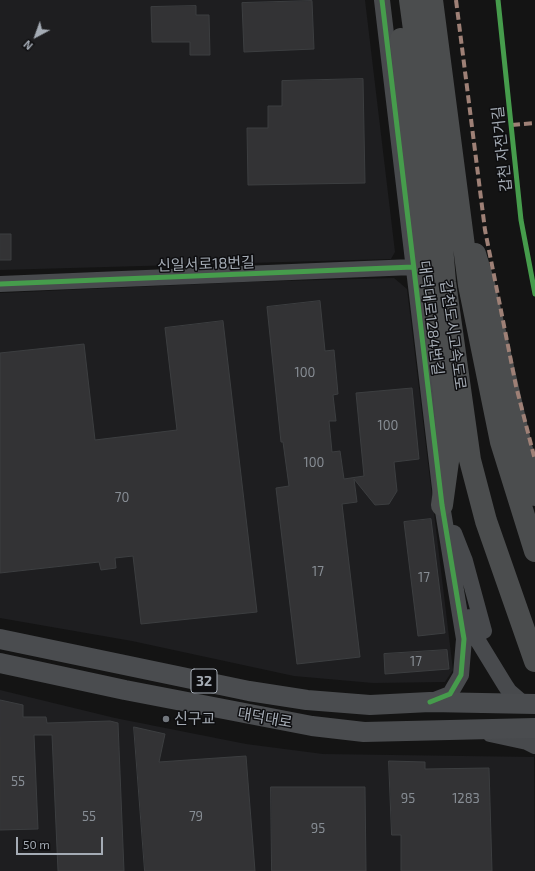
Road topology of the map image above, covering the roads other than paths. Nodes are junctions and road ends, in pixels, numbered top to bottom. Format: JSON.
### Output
{"nodes":[{"id":1,"x":382,"y":0,"type":"edge"},
{"id":2,"x":397,"y":0,"type":"edge"},
{"id":3,"x":410,"y":0,"type":"edge"},
{"id":4,"x":432,"y":0,"type":"edge"},
{"id":5,"x":461,"y":228,"type":"junction"},
{"id":6,"x":413,"y":267,"type":"junction"},
{"id":7,"x":0,"y":284,"type":"edge"},
{"id":8,"x":535,"y":495,"type":"edge"},
{"id":9,"x":442,"y":505,"type":"junction"},
{"id":10,"x":535,"y":551,"type":"edge"},
{"id":11,"x":0,"y":639,"type":"edge"},
{"id":12,"x":535,"y":661,"type":"edge"},
{"id":13,"x":0,"y":663,"type":"edge"},
{"id":14,"x":430,"y":702,"type":"junction"},
{"id":15,"x":529,"y":704,"type":"edge"},
{"id":16,"x":535,"y":728,"type":"edge"},
{"id":17,"x":471,"y":729,"type":"junction"},
{"id":18,"x":535,"y":746,"type":"edge"}],
"edges":[{"from":1,"to":6,"type":"street","name":"대덕대로1284번길"},
{"from":2,"to":9,"type":"highway"},
{"from":3,"to":12,"type":"highway","name":"갑천도시고속도로"},
{"from":4,"to":5,"type":"highway","name":"갑천도시고속도로"},
{"from":5,"to":8,"type":"highway"},
{"from":5,"to":10,"type":"highway","name":"갑천도시고속도로"},
{"from":6,"to":7,"type":"street","name":"신일서로18번길"},
{"from":6,"to":9,"type":"street","name":"대덕대로1284번길"},
{"from":9,"to":14,"type":"street","name":"대덕대로1284번길"},
{"from":9,"to":15,"type":"street"},
{"from":11,"to":14,"type":"main road","name":"대덕대로","number":"32"},
{"from":13,"to":17,"type":"main road","name":"대덕대로","number":"32"},
{"from":14,"to":15,"type":"main road","name":"대덕대로","number":"32"},
{"from":16,"to":17,"type":"main road","name":"대덕대로","number":"32"},
{"from":17,"to":18,"type":"street"}]}
